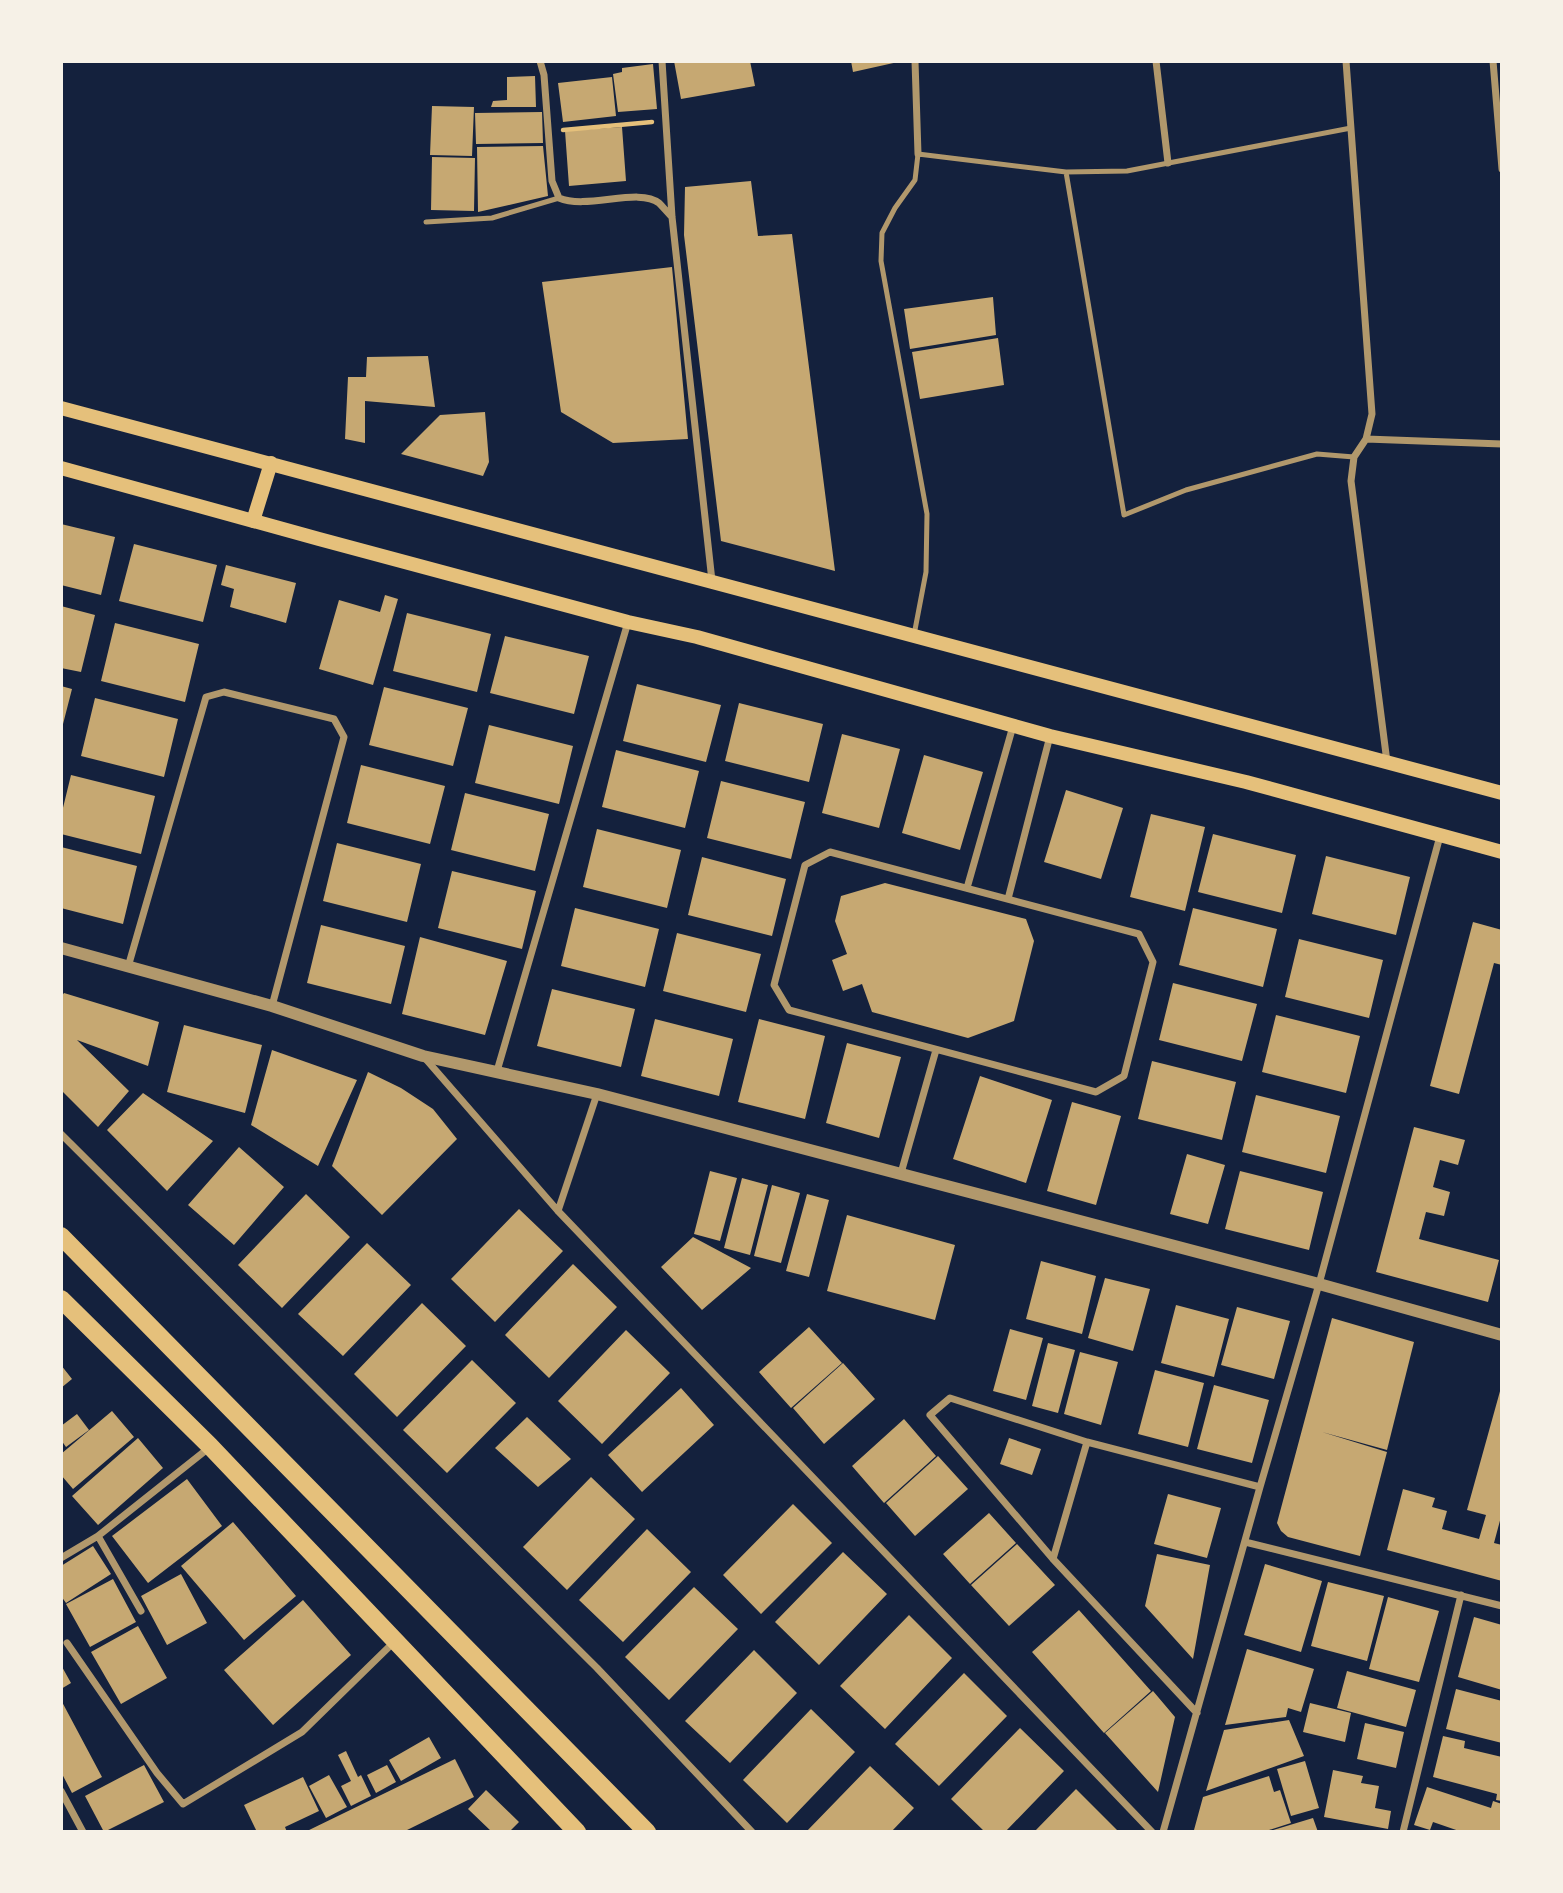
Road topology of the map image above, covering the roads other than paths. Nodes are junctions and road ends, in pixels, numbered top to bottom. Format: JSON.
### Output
{"nodes":[{"id":1,"x":540,"y":61,"type":"edge"},
{"id":2,"x":662,"y":61,"type":"edge"},
{"id":3,"x":915,"y":61,"type":"edge"},
{"id":4,"x":1156,"y":61,"type":"edge"},
{"id":5,"x":1346,"y":61,"type":"edge"},
{"id":6,"x":1493,"y":61,"type":"edge"},
{"id":7,"x":1351,"y":128,"type":"junction"},
{"id":8,"x":918,"y":154,"type":"junction"},
{"id":9,"x":1168,"y":163,"type":"junction"},
{"id":10,"x":1502,"y":169,"type":"edge"},
{"id":11,"x":1066,"y":172,"type":"junction"},
{"id":12,"x":559,"y":198,"type":"junction"},
{"id":13,"x":671,"y":217,"type":"junction"},
{"id":14,"x":426,"y":222,"type":"dead end"},
{"id":15,"x":61,"y":408,"type":"edge"},
{"id":16,"x":1366,"y":439,"type":"junction"},
{"id":17,"x":1502,"y":444,"type":"edge"},
{"id":18,"x":1354,"y":457,"type":"junction"},
{"id":19,"x":271,"y":463,"type":"junction"},
{"id":20,"x":61,"y":468,"type":"edge"},
{"id":21,"x":253,"y":521,"type":"junction"},
{"id":22,"x":712,"y":581,"type":"junction"},
{"id":23,"x":628,"y":622,"type":"junction"},
{"id":24,"x":914,"y":635,"type":"junction"},
{"id":25,"x":1013,"y":726,"type":"junction"},
{"id":26,"x":1050,"y":736,"type":"junction"},
{"id":27,"x":1387,"y":762,"type":"junction"},
{"id":28,"x":1502,"y":793,"type":"edge"},
{"id":29,"x":1440,"y":836,"type":"junction"},
{"id":30,"x":1502,"y":852,"type":"edge"},
{"id":31,"x":967,"y":888,"type":"junction"},
{"id":32,"x":1008,"y":899,"type":"junction"},
{"id":33,"x":61,"y":948,"type":"edge"},
{"id":34,"x":128,"y":967,"type":"junction"},
{"id":35,"x":272,"y":1006,"type":"junction"},
{"id":36,"x":936,"y":1050,"type":"junction"},
{"id":37,"x":423,"y":1056,"type":"junction"},
{"id":38,"x":497,"y":1071,"type":"junction"},
{"id":39,"x":597,"y":1094,"type":"junction"},
{"id":40,"x":61,"y":1134,"type":"edge"},
{"id":41,"x":901,"y":1172,"type":"junction"},
{"id":42,"x":558,"y":1211,"type":"junction"},
{"id":43,"x":61,"y":1236,"type":"edge"},
{"id":44,"x":1320,"y":1284,"type":"junction"},
{"id":45,"x":61,"y":1299,"type":"edge"},
{"id":46,"x":1502,"y":1335,"type":"edge"},
{"id":47,"x":1087,"y":1442,"type":"junction"},
{"id":48,"x":210,"y":1446,"type":"junction"},
{"id":49,"x":1260,"y":1487,"type":"junction"},
{"id":50,"x":98,"y":1536,"type":"junction"},
{"id":51,"x":1245,"y":1542,"type":"junction"},
{"id":52,"x":61,"y":1558,"type":"edge"},
{"id":53,"x":1053,"y":1559,"type":"junction"},
{"id":54,"x":1461,"y":1595,"type":"junction"},
{"id":55,"x":1502,"y":1606,"type":"edge"},
{"id":56,"x":141,"y":1611,"type":"dead end"},
{"id":57,"x":395,"y":1641,"type":"junction"},
{"id":58,"x":67,"y":1643,"type":"dead end"},
{"id":59,"x":1197,"y":1713,"type":"junction"},
{"id":60,"x":61,"y":1791,"type":"edge"},
{"id":61,"x":83,"y":1832,"type":"edge"},
{"id":62,"x":577,"y":1832,"type":"edge"},
{"id":63,"x":647,"y":1832,"type":"edge"},
{"id":64,"x":752,"y":1832,"type":"edge"},
{"id":65,"x":1152,"y":1832,"type":"edge"},
{"id":66,"x":1163,"y":1832,"type":"edge"},
{"id":67,"x":1403,"y":1832,"type":"edge"}],
"edges":[{"from":1,"to":12,"type":"street"},
{"from":2,"to":13,"type":"street"},
{"from":3,"to":8,"type":"street"},
{"from":4,"to":9,"type":"street"},
{"from":5,"to":7,"type":"street"},
{"from":6,"to":10,"type":"street"},
{"from":7,"to":9,"type":"lane"},
{"from":7,"to":16,"type":"street"},
{"from":8,"to":11,"type":"lane"},
{"from":8,"to":24,"type":"lane"},
{"from":9,"to":11,"type":"lane"},
{"from":11,"to":18,"type":"lane"},
{"from":12,"to":13,"type":"street"},
{"from":12,"to":14,"type":"lane"},
{"from":13,"to":22,"type":"street"},
{"from":15,"to":19,"type":"main road"},
{"from":16,"to":17,"type":"street"},
{"from":16,"to":18,"type":"street"},
{"from":18,"to":27,"type":"street"},
{"from":19,"to":21,"type":"main road"},
{"from":19,"to":22,"type":"main road"},
{"from":20,"to":21,"type":"main road"},
{"from":21,"to":23,"type":"main road"},
{"from":22,"to":24,"type":"main road"},
{"from":23,"to":25,"type":"main road"},
{"from":23,"to":38,"type":"street"},
{"from":24,"to":27,"type":"main road"},
{"from":25,"to":26,"type":"main road"},
{"from":25,"to":31,"type":"street"},
{"from":26,"to":29,"type":"main road"},
{"from":26,"to":32,"type":"street"},
{"from":27,"to":28,"type":"main road"},
{"from":29,"to":30,"type":"main road"},
{"from":29,"to":44,"type":"street"},
{"from":31,"to":32,"type":"street"},
{"from":31,"to":36,"type":"street"},
{"from":32,"to":36,"type":"street"},
{"from":33,"to":34,"type":"street"},
{"from":34,"to":35,"type":"street"},
{"from":34,"to":35,"type":"street"},
{"from":35,"to":37,"type":"street"},
{"from":36,"to":41,"type":"street"},
{"from":37,"to":38,"type":"street"},
{"from":37,"to":42,"type":"street"},
{"from":38,"to":39,"type":"street"},
{"from":39,"to":41,"type":"street"},
{"from":39,"to":42,"type":"street"},
{"from":40,"to":64,"type":"street"},
{"from":41,"to":44,"type":"street"},
{"from":42,"to":65,"type":"street"},
{"from":43,"to":63,"type":"main road"},
{"from":44,"to":46,"type":"street"},
{"from":44,"to":49,"type":"street"},
{"from":45,"to":48,"type":"main road"},
{"from":47,"to":49,"type":"street"},
{"from":47,"to":53,"type":"street"},
{"from":47,"to":53,"type":"street"},
{"from":48,"to":50,"type":"street"},
{"from":48,"to":57,"type":"main road"},
{"from":49,"to":51,"type":"street"},
{"from":50,"to":52,"type":"street"},
{"from":50,"to":56,"type":"street"},
{"from":51,"to":54,"type":"street"},
{"from":51,"to":59,"type":"street"},
{"from":53,"to":59,"type":"street"},
{"from":54,"to":55,"type":"street"},
{"from":54,"to":67,"type":"street"},
{"from":57,"to":58,"type":"street"},
{"from":57,"to":62,"type":"main road"},
{"from":59,"to":66,"type":"street"},
{"from":60,"to":61,"type":"street"}]}
